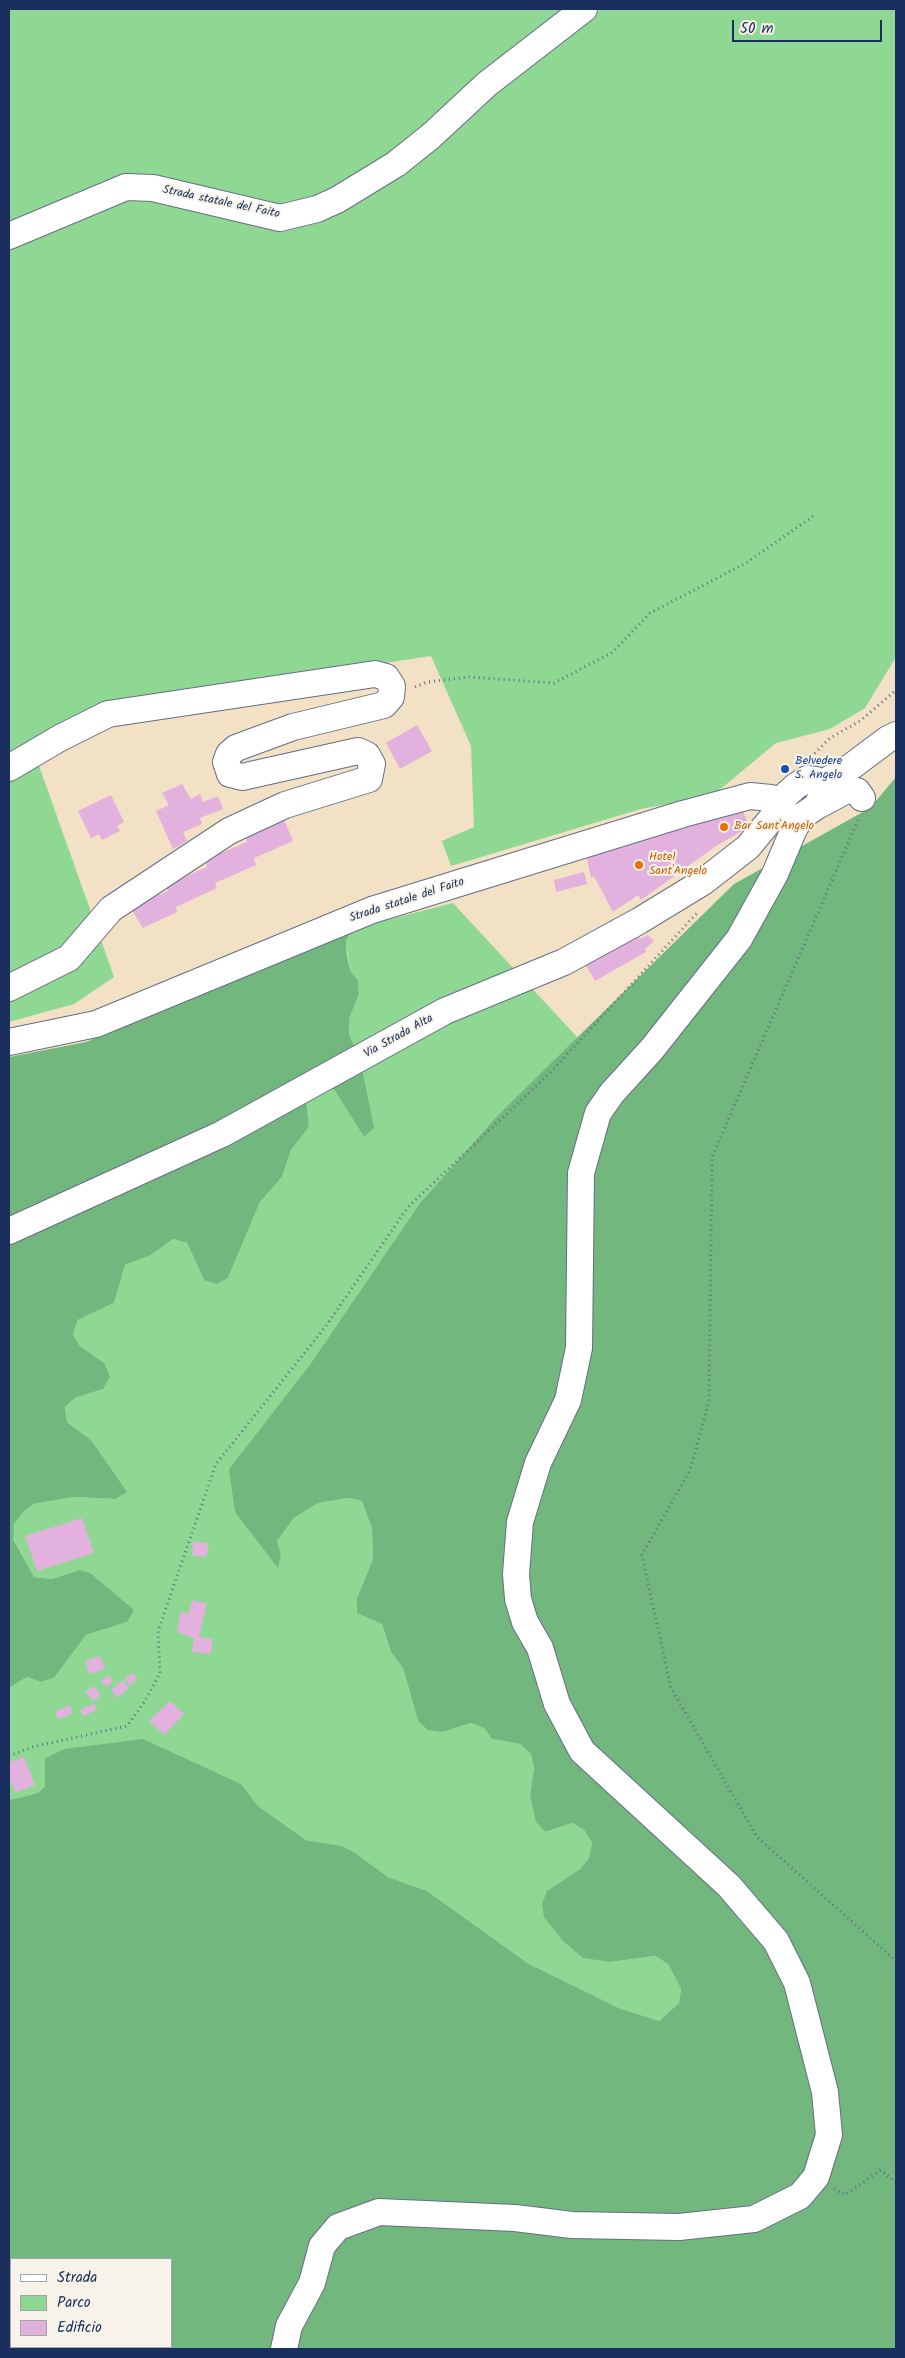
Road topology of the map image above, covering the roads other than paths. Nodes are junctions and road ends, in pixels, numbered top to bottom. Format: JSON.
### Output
{"nodes":[{"id":1,"x":584,"y":9,"type":"edge"},
{"id":2,"x":9,"y":236,"type":"edge"},
{"id":3,"x":896,"y":735,"type":"edge"},
{"id":4,"x":9,"y":768,"type":"edge"},
{"id":5,"x":814,"y":791,"type":"junction"},
{"id":6,"x":862,"y":798,"type":"road end"},
{"id":7,"x":774,"y":814,"type":"junction"},
{"id":8,"x":9,"y":988,"type":"edge"},
{"id":9,"x":9,"y":1042,"type":"edge"},
{"id":10,"x":9,"y":1232,"type":"edge"},
{"id":11,"x":284,"y":2349,"type":"edge"}],
"edges":[{"from":1,"to":2,"type":"street","name":"Strada statale del Faito"},
{"from":3,"to":5,"type":"street"},
{"from":4,"to":8,"type":"street"},
{"from":5,"to":6,"type":"street"},
{"from":5,"to":7,"type":"street","name":"Via Strada Alta"},
{"from":5,"to":11,"type":"street"},
{"from":7,"to":9,"type":"street","name":"Strada statale del Faito"},
{"from":7,"to":10,"type":"street","name":"Via Strada Alta"}]}
